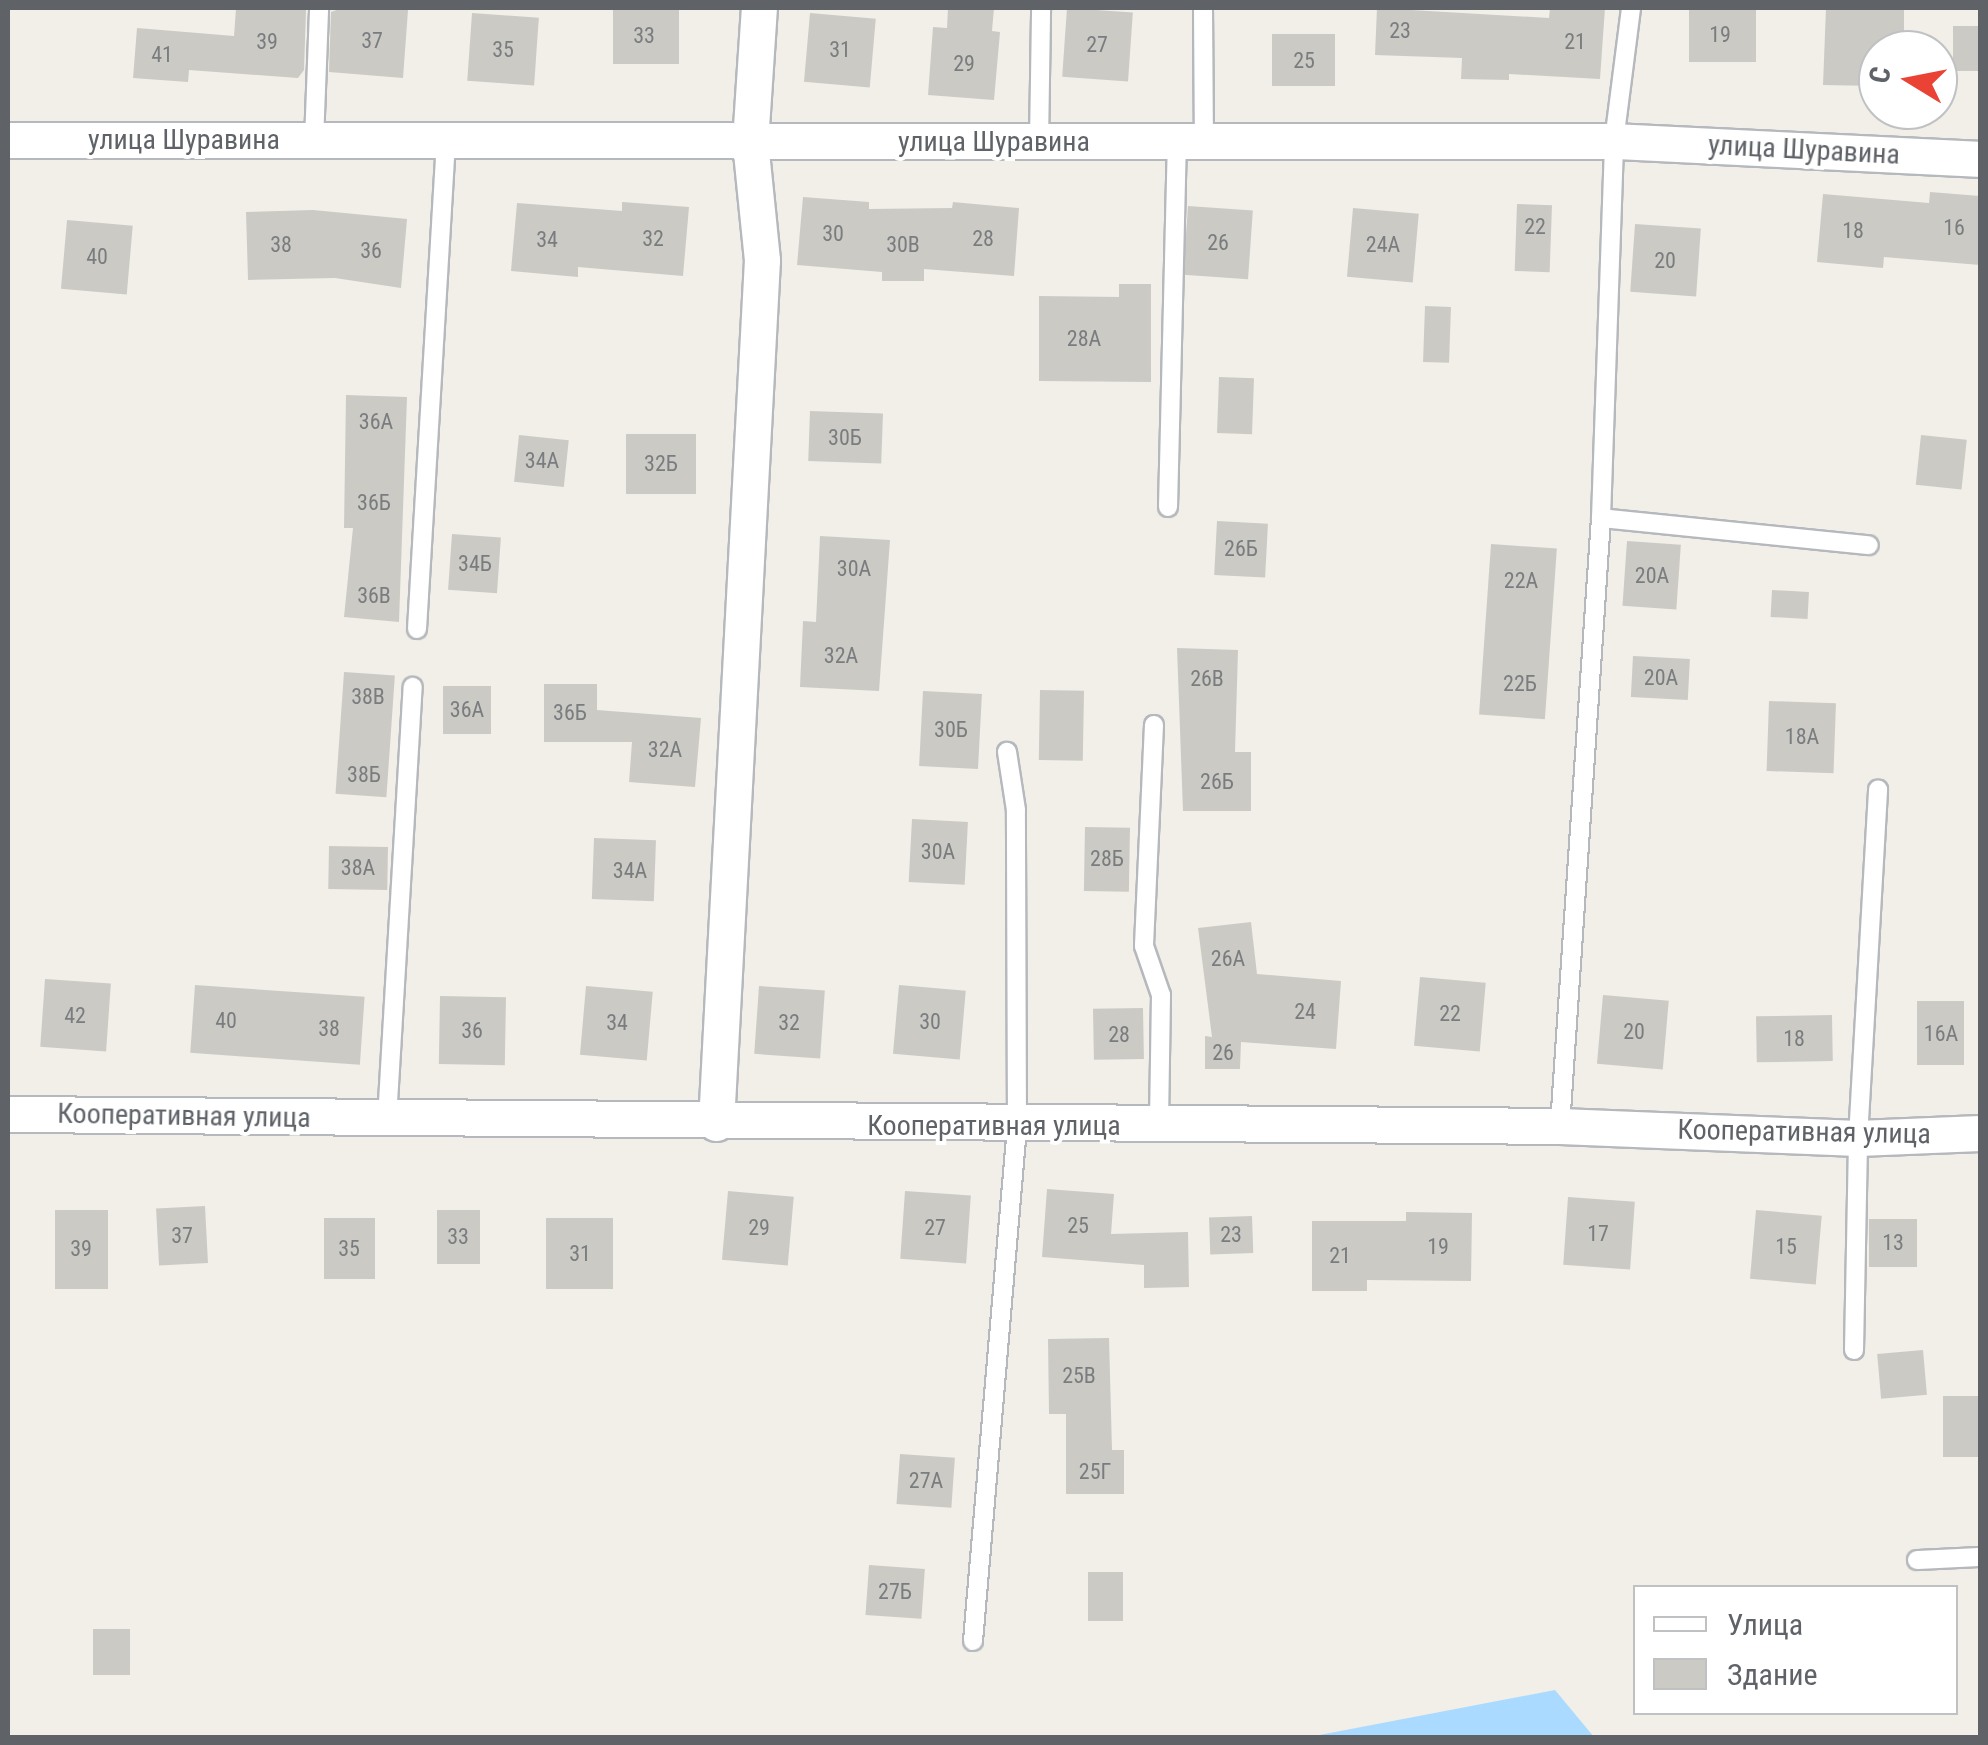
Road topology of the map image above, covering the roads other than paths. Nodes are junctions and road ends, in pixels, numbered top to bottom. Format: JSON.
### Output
{"nodes":[{"id":1,"x":319,"y":8,"type":"edge"},
{"id":2,"x":759,"y":8,"type":"edge"},
{"id":3,"x":1041,"y":8,"type":"edge"},
{"id":4,"x":1203,"y":8,"type":"edge"},
{"id":5,"x":1631,"y":8,"type":"edge"},
{"id":6,"x":8,"y":140,"type":"edge"},
{"id":7,"x":314,"y":141,"type":"junction"},
{"id":8,"x":446,"y":142,"type":"junction"},
{"id":9,"x":750,"y":142,"type":"junction"},
{"id":10,"x":1039,"y":142,"type":"junction"},
{"id":11,"x":1190,"y":142,"type":"junction"},
{"id":12,"x":1614,"y":142,"type":"junction"},
{"id":13,"x":1980,"y":159,"type":"edge"},
{"id":14,"x":1168,"y":507,"type":"dead end"},
{"id":15,"x":1601,"y":518,"type":"junction"},
{"id":16,"x":1869,"y":545,"type":"dead end"},
{"id":17,"x":417,"y":629,"type":"dead end"},
{"id":18,"x":413,"y":687,"type":"dead end"},
{"id":19,"x":1154,"y":725,"type":"dead end"},
{"id":20,"x":1006,"y":752,"type":"dead end"},
{"id":21,"x":1878,"y":790,"type":"dead end"},
{"id":22,"x":8,"y":1114,"type":"edge"},
{"id":23,"x":388,"y":1119,"type":"junction"},
{"id":24,"x":716,"y":1123,"type":"junction"},
{"id":25,"x":1017,"y":1126,"type":"junction"},
{"id":26,"x":1160,"y":1126,"type":"junction"},
{"id":27,"x":1560,"y":1126,"type":"junction"},
{"id":28,"x":1980,"y":1132,"type":"edge"},
{"id":29,"x":1858,"y":1138,"type":"junction"},
{"id":30,"x":1854,"y":1350,"type":"dead end"},
{"id":31,"x":1980,"y":1557,"type":"edge"},
{"id":32,"x":1918,"y":1560,"type":"dead end"},
{"id":33,"x":974,"y":1640,"type":"dead end"}],
"edges":[{"from":1,"to":7,"type":"lane"},
{"from":2,"to":9,"type":"street"},
{"from":3,"to":10,"type":"lane"},
{"from":4,"to":11,"type":"lane"},
{"from":5,"to":12,"type":"lane"},
{"from":6,"to":7,"type":"street","name":"улица Шуравина"},
{"from":7,"to":8,"type":"street","name":"улица Шуравина"},
{"from":8,"to":9,"type":"street","name":"улица Шуравина"},
{"from":8,"to":17,"type":"lane"},
{"from":9,"to":10,"type":"street","name":"улица Шуравина"},
{"from":9,"to":24,"type":"street"},
{"from":10,"to":11,"type":"street","name":"улица Шуравина"},
{"from":11,"to":12,"type":"street","name":"улица Шуравина"},
{"from":11,"to":14,"type":"lane"},
{"from":12,"to":13,"type":"street","name":"улица Шуравина"},
{"from":12,"to":15,"type":"lane"},
{"from":15,"to":16,"type":"lane"},
{"from":15,"to":27,"type":"lane"},
{"from":18,"to":23,"type":"lane"},
{"from":19,"to":26,"type":"lane"},
{"from":20,"to":25,"type":"lane"},
{"from":21,"to":29,"type":"lane"},
{"from":22,"to":23,"type":"street","name":"Кооперативная улица"},
{"from":23,"to":24,"type":"street","name":"Кооперативная улица"},
{"from":24,"to":25,"type":"street","name":"Кооперативная улица"},
{"from":25,"to":26,"type":"street","name":"Кооперативная улица"},
{"from":25,"to":33,"type":"lane"},
{"from":26,"to":27,"type":"street","name":"Кооперативная улица"},
{"from":27,"to":29,"type":"street","name":"Кооперативная улица"},
{"from":28,"to":29,"type":"street","name":"Кооперативная улица"},
{"from":29,"to":30,"type":"lane"},
{"from":31,"to":32,"type":"lane"}]}
